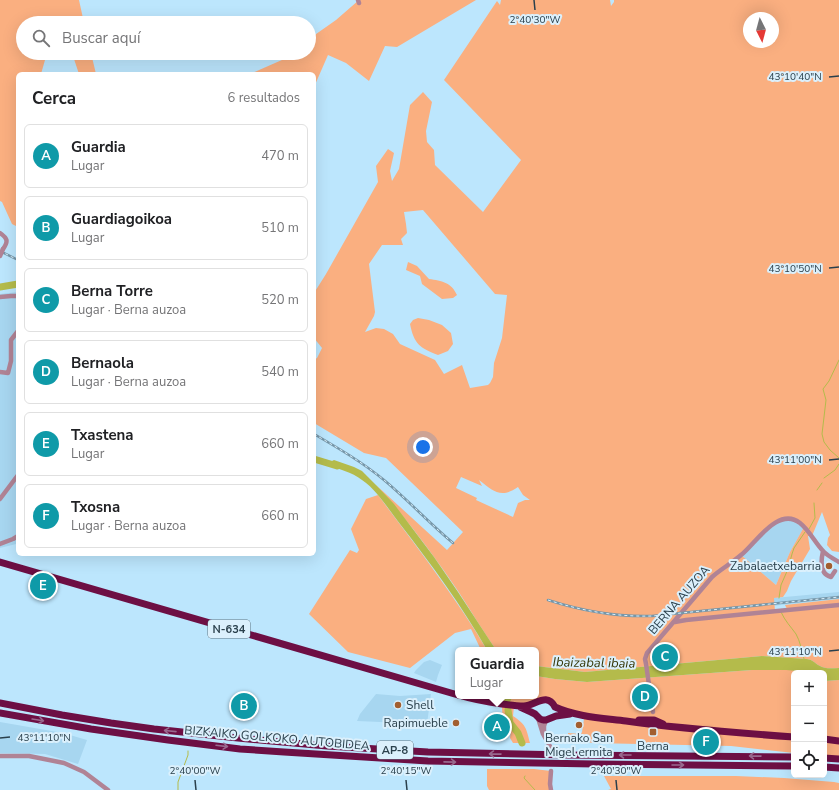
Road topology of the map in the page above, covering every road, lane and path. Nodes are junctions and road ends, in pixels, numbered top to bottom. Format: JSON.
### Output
{"nodes":[{"id":1,"x":0,"y":233,"type":"edge"},
{"id":2,"x":0,"y":256,"type":"edge"},
{"id":3,"x":16,"y":296,"type":"edge"},
{"id":4,"x":0,"y":297,"type":"edge"},
{"id":5,"x":16,"y":334,"type":"edge"},
{"id":6,"x":0,"y":372,"type":"edge"},
{"id":7,"x":16,"y":478,"type":"edge"},
{"id":8,"x":0,"y":499,"type":"edge"},
{"id":9,"x":16,"y":537,"type":"edge"},
{"id":10,"x":0,"y":544,"type":"edge"},
{"id":11,"x":823,"y":551,"type":"junction"},
{"id":12,"x":0,"y":562,"type":"edge"},
{"id":13,"x":839,"y":562,"type":"edge"},
{"id":14,"x":835,"y":571,"type":"dead end"},
{"id":15,"x":839,"y":605,"type":"edge"},
{"id":16,"x":672,"y":624,"type":"junction"},
{"id":17,"x":455,"y":694,"type":"edge"},
{"id":18,"x":472,"y":699,"type":"edge"},
{"id":19,"x":0,"y":702,"type":"edge"},
{"id":20,"x":537,"y":702,"type":"junction"},
{"id":21,"x":516,"y":706,"type":"junction"},
{"id":22,"x":554,"y":707,"type":"junction"},
{"id":23,"x":653,"y":712,"type":"junction"},
{"id":24,"x":0,"y":713,"type":"edge"},
{"id":25,"x":576,"y":714,"type":"junction"},
{"id":26,"x":536,"y":716,"type":"junction"},
{"id":27,"x":549,"y":718,"type":"junction"},
{"id":28,"x":647,"y":720,"type":"junction"},
{"id":29,"x":656,"y":721,"type":"junction"},
{"id":30,"x":628,"y":722,"type":"junction"},
{"id":31,"x":671,"y":727,"type":"junction"},
{"id":32,"x":546,"y":737,"type":"junction"},
{"id":33,"x":791,"y":737,"type":"edge"},
{"id":34,"x":827,"y":739,"type":"edge"},
{"id":35,"x":839,"y":741,"type":"edge"},
{"id":36,"x":551,"y":748,"type":"dead end"},
{"id":37,"x":0,"y":756,"type":"edge"},
{"id":38,"x":791,"y":757,"type":"edge"},
{"id":39,"x":827,"y":758,"type":"edge"},
{"id":40,"x":839,"y":759,"type":"edge"},
{"id":41,"x":791,"y":766,"type":"edge"},
{"id":42,"x":827,"y":767,"type":"edge"},
{"id":43,"x":839,"y":768,"type":"edge"},
{"id":44,"x":551,"y":771,"type":"dead end"},
{"id":45,"x":108,"y":790,"type":"edge"},
{"id":46,"x":551,"y":790,"type":"edge"}],
"edges":[{"from":1,"to":2,"type":"street","bridge":true},
{"from":3,"to":4,"type":"street"},
{"from":5,"to":6,"type":"street"},
{"from":7,"to":8,"type":"street"},
{"from":9,"to":10,"type":"street"},
{"from":11,"to":13,"type":"street"},
{"from":11,"to":14,"type":"street"},
{"from":11,"to":16,"type":"street","name":"BERNA AUZOA"},
{"from":12,"to":17,"type":"highway","number":"N-634"},
{"from":15,"to":16,"type":"street"},
{"from":16,"to":23,"type":"street","name":"BERNA AUZOA"},
{"from":18,"to":21,"type":"highway"},
{"from":38,"to":19,"type":"highway","name":"BIZKAIKO GOLKOKO AUTOBIDEA","number":"AP-8","one_way":true},
{"from":20,"to":21,"type":"highway"},
{"from":20,"to":22,"type":"highway"},
{"from":20,"to":26,"type":"highway"},
{"from":21,"to":26,"type":"highway"},
{"from":22,"to":25,"type":"highway"},
{"from":22,"to":27,"type":"highway"},
{"from":23,"to":28,"type":"highway"},
{"from":23,"to":29,"type":"highway"},
{"from":24,"to":41,"type":"highway","name":"BIZKAIKO GOLKOKO AUTOBIDEA","number":"AP-8","one_way":true},
{"from":25,"to":27,"type":"highway"},
{"from":25,"to":30,"type":"highway"},
{"from":26,"to":27,"type":"highway"},
{"from":26,"to":32,"type":"street"},
{"from":27,"to":32,"type":"street"},
{"from":28,"to":29,"type":"highway"},
{"from":28,"to":30,"type":"highway"},
{"from":29,"to":31,"type":"highway"},
{"from":30,"to":31,"type":"highway"},
{"from":31,"to":33,"type":"highway"},
{"from":32,"to":36,"type":"street"},
{"from":34,"to":35,"type":"highway"},
{"from":37,"to":45,"type":"street"},
{"from":39,"to":40,"type":"highway"},
{"from":42,"to":43,"type":"highway"},
{"from":44,"to":46,"type":"street"}]}
